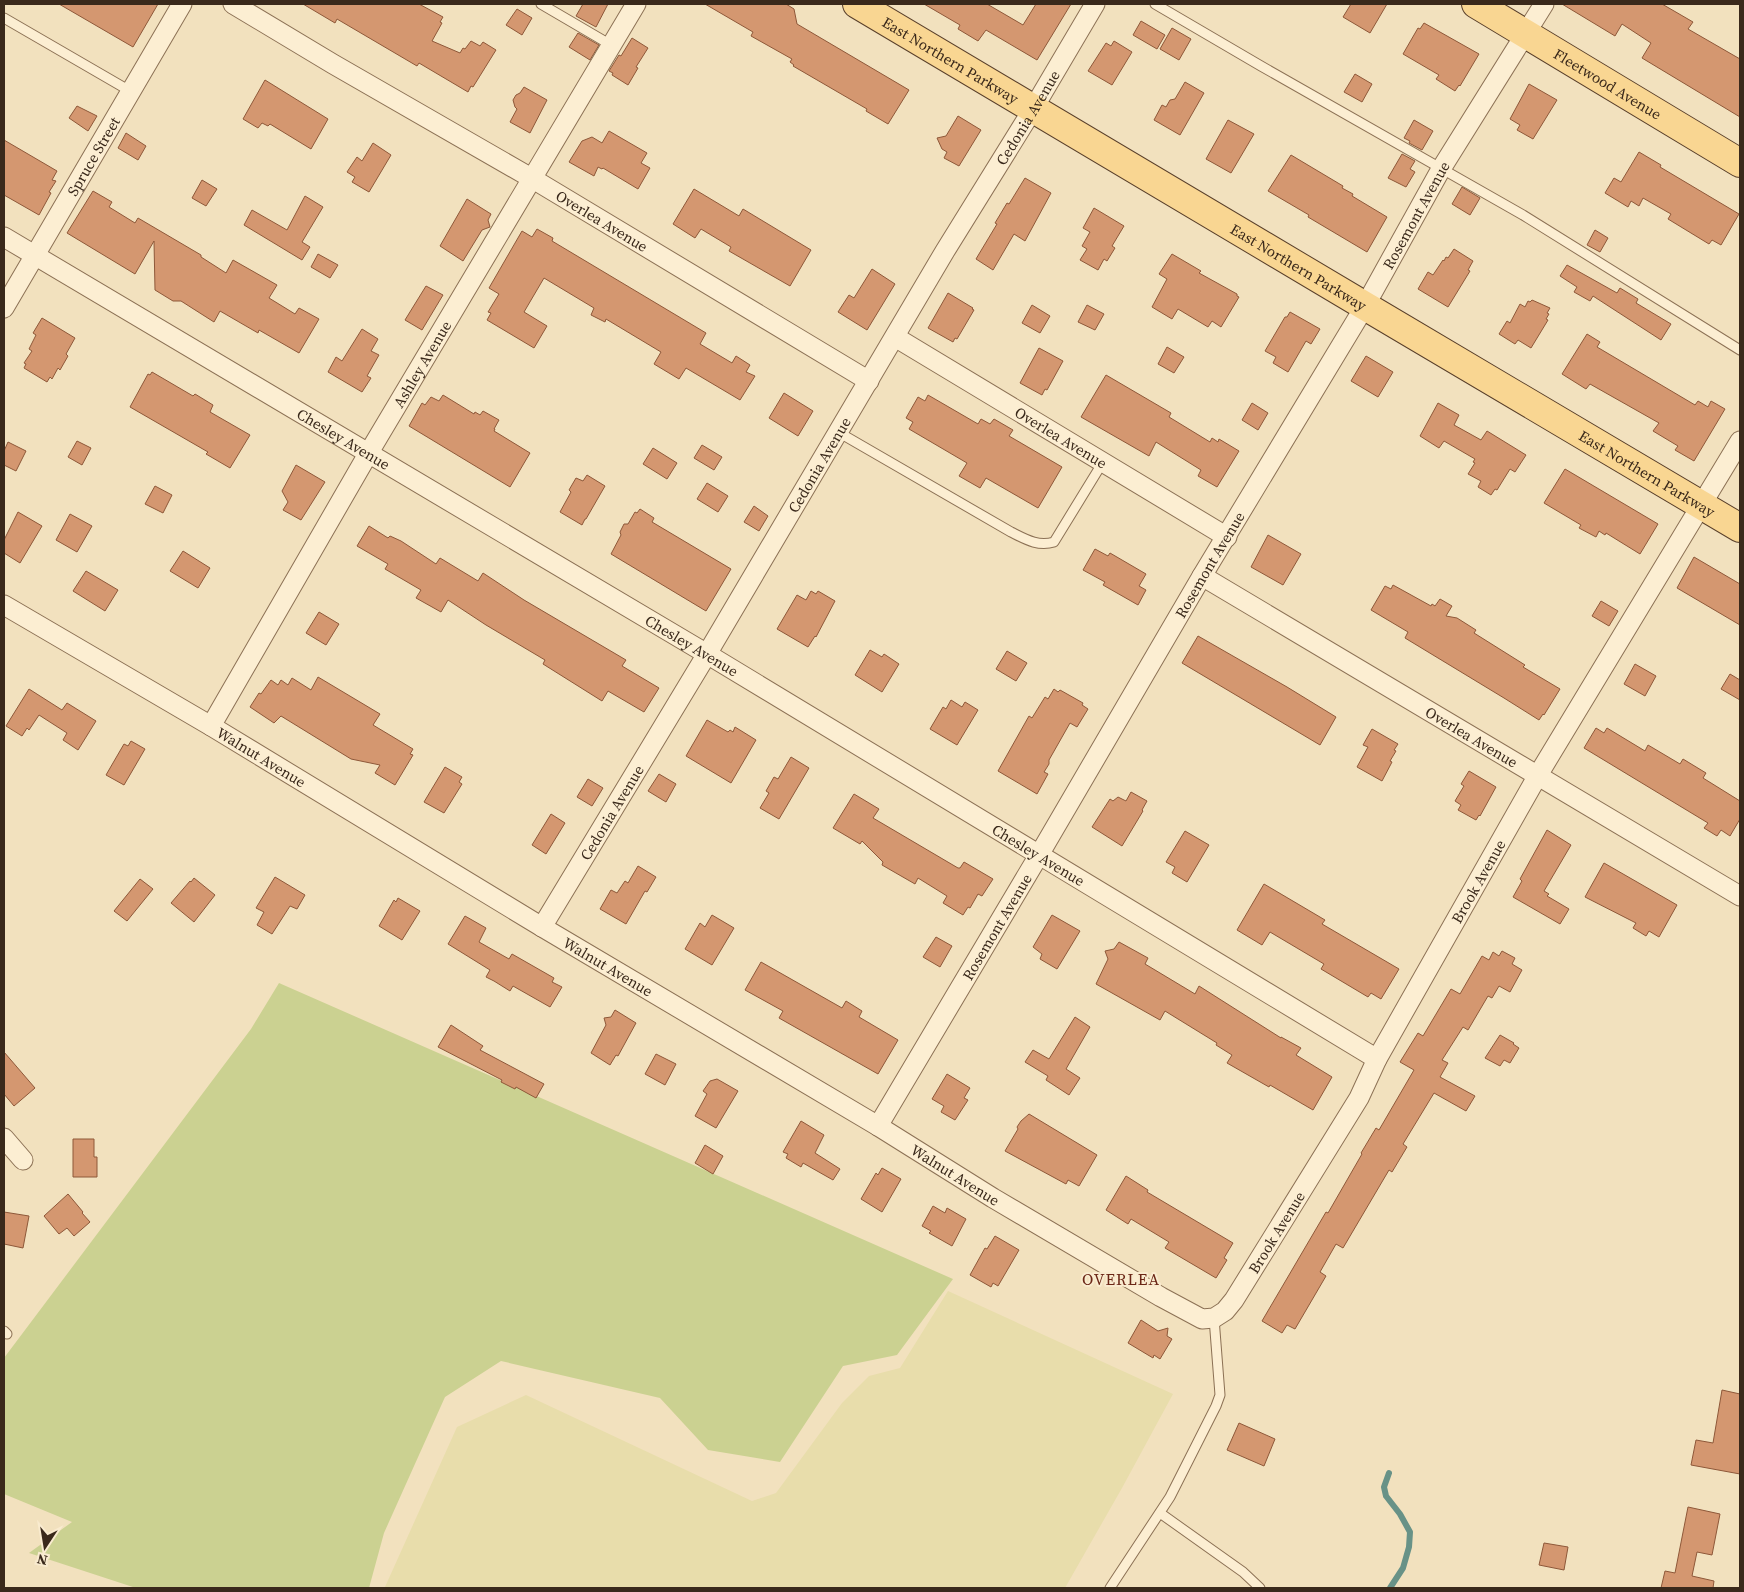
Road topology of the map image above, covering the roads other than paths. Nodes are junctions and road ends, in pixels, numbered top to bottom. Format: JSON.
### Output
{"nodes":[{"id":1,"x":182,"y":4,"type":"edge"},
{"id":2,"x":232,"y":4,"type":"edge"},
{"id":3,"x":541,"y":4,"type":"edge"},
{"id":4,"x":636,"y":4,"type":"edge"},
{"id":5,"x":857,"y":4,"type":"edge"},
{"id":6,"x":1095,"y":4,"type":"edge"},
{"id":7,"x":1155,"y":4,"type":"edge"},
{"id":8,"x":1476,"y":4,"type":"edge"},
{"id":9,"x":1544,"y":4,"type":"edge"},
{"id":10,"x":4,"y":18,"type":"edge"},
{"id":11,"x":1527,"y":33,"type":"junction"},
{"id":12,"x":611,"y":45,"type":"junction"},
{"id":13,"x":130,"y":91,"type":"junction"},
{"id":14,"x":1033,"y":109,"type":"junction"},
{"id":15,"x":1740,"y":163,"type":"edge"},
{"id":16,"x":1441,"y":169,"type":"junction"},
{"id":17,"x":533,"y":179,"type":"junction"},
{"id":18,"x":4,"y":237,"type":"edge"},
{"id":19,"x":35,"y":255,"type":"junction"},
{"id":20,"x":1365,"y":306,"type":"junction"},
{"id":21,"x":4,"y":308,"type":"edge"},
{"id":22,"x":895,"y":337,"type":"junction"},
{"id":23,"x":1740,"y":350,"type":"edge"},
{"id":24,"x":868,"y":381,"type":"junction"},
{"id":25,"x":838,"y":432,"type":"junction"},
{"id":26,"x":1740,"y":441,"type":"edge"},
{"id":27,"x":368,"y":454,"type":"junction"},
{"id":28,"x":1103,"y":462,"type":"junction"},
{"id":29,"x":1702,"y":506,"type":"junction"},
{"id":30,"x":1740,"y":528,"type":"edge"},
{"id":31,"x":1228,"y":537,"type":"junction"},
{"id":32,"x":1202,"y":576,"type":"junction"},
{"id":33,"x":4,"y":605,"type":"edge"},
{"id":34,"x":707,"y":654,"type":"junction"},
{"id":35,"x":211,"y":726,"type":"junction"},
{"id":36,"x":1538,"y":775,"type":"junction"},
{"id":37,"x":1039,"y":856,"type":"junction"},
{"id":38,"x":1740,"y":896,"type":"edge"},
{"id":39,"x":542,"y":927,"type":"junction"},
{"id":40,"x":1377,"y":1059,"type":"junction"},
{"id":41,"x":878,"y":1126,"type":"junction"},
{"id":42,"x":4,"y":1138,"type":"edge"},
{"id":43,"x":24,"y":1160,"type":"dead end"},
{"id":44,"x":1214,"y":1318,"type":"junction"},
{"id":45,"x":1160,"y":1513,"type":"junction"},
{"id":46,"x":1110,"y":1588,"type":"edge"},
{"id":47,"x":1260,"y":1588,"type":"edge"}],
"edges":[{"from":1,"to":13,"type":"street","name":"Spruce Street"},
{"from":2,"to":17,"type":"street","name":"Overlea Avenue"},
{"from":3,"to":12,"type":"lane"},
{"from":4,"to":12,"type":"street","name":"Ashley Avenue"},
{"from":5,"to":14,"type":"main road","name":"East Northern Parkway"},
{"from":6,"to":14,"type":"street","name":"Cedonia Avenue"},
{"from":7,"to":16,"type":"lane"},
{"from":8,"to":11,"type":"main road","name":"Fleetwood Avenue"},
{"from":9,"to":11,"type":"street","name":"Rosemont Avenue"},
{"from":10,"to":13,"type":"lane"},
{"from":11,"to":15,"type":"main road","name":"Fleetwood Avenue"},
{"from":11,"to":16,"type":"street","name":"Rosemont Avenue"},
{"from":12,"to":17,"type":"street","name":"Ashley Avenue"},
{"from":13,"to":19,"type":"street","name":"Spruce Street"},
{"from":14,"to":20,"type":"main road","name":"East Northern Parkway"},
{"from":14,"to":22,"type":"street","name":"Cedonia Avenue"},
{"from":16,"to":20,"type":"street","name":"Rosemont Avenue"},
{"from":16,"to":23,"type":"lane"},
{"from":17,"to":24,"type":"street","name":"Overlea Avenue"},
{"from":17,"to":27,"type":"street","name":"Ashley Avenue"},
{"from":18,"to":19,"type":"street","name":"Chesley Avenue"},
{"from":19,"to":21,"type":"street","name":"Spruce Street"},
{"from":19,"to":27,"type":"street","name":"Chesley Avenue"},
{"from":20,"to":29,"type":"main road","name":"East Northern Parkway"},
{"from":20,"to":31,"type":"street","name":"Rosemont Avenue"},
{"from":22,"to":24,"type":"street","name":"Cedonia Avenue"},
{"from":22,"to":28,"type":"street","name":"Overlea Avenue"},
{"from":24,"to":25,"type":"street","name":"Cedonia Avenue"},
{"from":25,"to":28,"type":"lane"},
{"from":25,"to":34,"type":"street","name":"Cedonia Avenue"},
{"from":26,"to":29,"type":"street","name":"Brook Avenue"},
{"from":27,"to":34,"type":"street","name":"Chesley Avenue"},
{"from":27,"to":35,"type":"street","name":"Ashley Avenue"},
{"from":28,"to":31,"type":"street","name":"Overlea Avenue"},
{"from":29,"to":30,"type":"main road","name":"East Northern Parkway"},
{"from":29,"to":36,"type":"street","name":"Brook Avenue"},
{"from":31,"to":32,"type":"street","name":"Rosemont Avenue"},
{"from":32,"to":36,"type":"street","name":"Overlea Avenue"},
{"from":32,"to":37,"type":"street","name":"Rosemont Avenue"},
{"from":33,"to":35,"type":"street","name":"Walnut Avenue"},
{"from":34,"to":37,"type":"street","name":"Chesley Avenue"},
{"from":34,"to":39,"type":"street","name":"Cedonia Avenue"},
{"from":35,"to":39,"type":"street","name":"Walnut Avenue"},
{"from":36,"to":38,"type":"street","name":"Overlea Avenue"},
{"from":36,"to":40,"type":"street","name":"Brook Avenue"},
{"from":37,"to":40,"type":"street","name":"Chesley Avenue"},
{"from":37,"to":41,"type":"street","name":"Rosemont Avenue"},
{"from":39,"to":41,"type":"street","name":"Walnut Avenue"},
{"from":40,"to":44,"type":"street","name":"Brook Avenue"},
{"from":41,"to":44,"type":"street","name":"Walnut Avenue"},
{"from":42,"to":43,"type":"street"},
{"from":44,"to":45,"type":"lane"},
{"from":45,"to":46,"type":"lane"},
{"from":45,"to":47,"type":"lane"}]}
